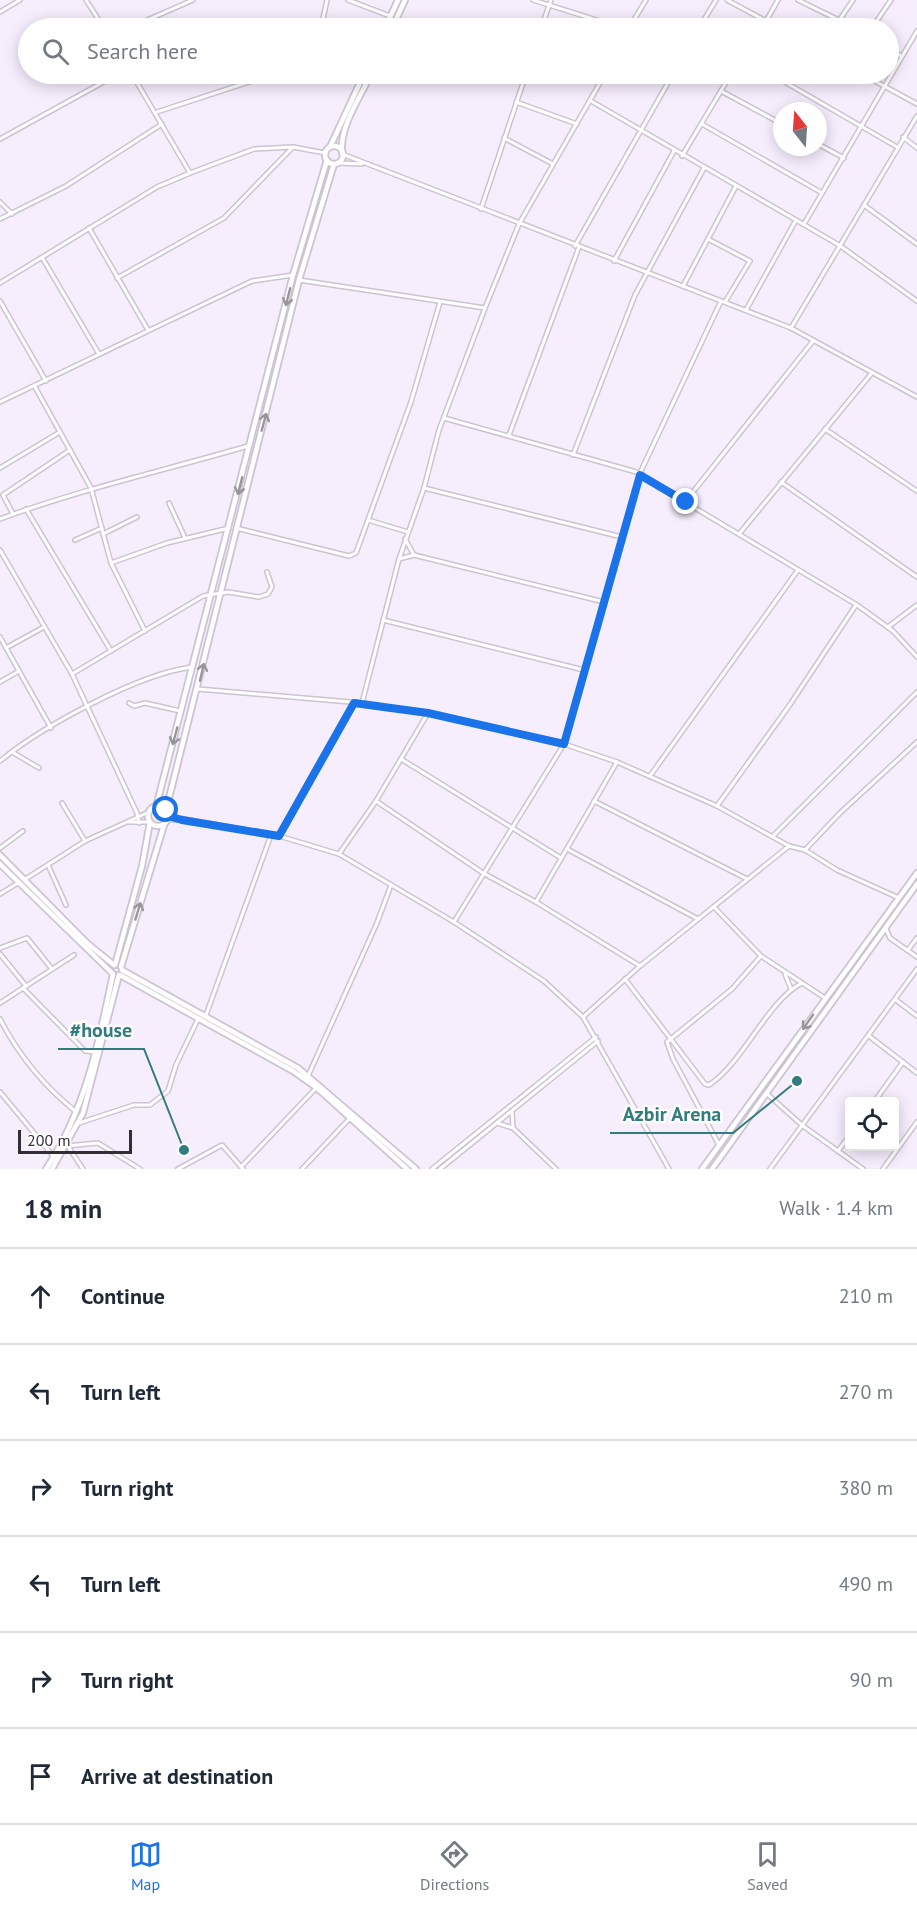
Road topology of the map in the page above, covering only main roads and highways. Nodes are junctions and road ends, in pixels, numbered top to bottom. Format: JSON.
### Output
{"nodes":[{"id":1,"x":398,"y":0,"type":"edge"},
{"id":2,"x":405,"y":0,"type":"edge"},
{"id":3,"x":393,"y":11,"type":"junction"},
{"id":4,"x":399,"y":14,"type":"junction"},
{"id":5,"x":389,"y":18,"type":"edge"},
{"id":6,"x":397,"y":18,"type":"edge"},
{"id":7,"x":359,"y":84,"type":"edge"},
{"id":8,"x":366,"y":84,"type":"edge"},
{"id":9,"x":330,"y":147,"type":"junction"},
{"id":10,"x":342,"y":154,"type":"junction"},
{"id":11,"x":327,"y":160,"type":"junction"},
{"id":12,"x":336,"y":163,"type":"junction"},
{"id":13,"x":156,"y":807,"type":"junction"},
{"id":14,"x":166,"y":818,"type":"junction"},
{"id":15,"x":150,"y":822,"type":"junction"},
{"id":16,"x":0,"y":855,"type":"edge"},
{"id":17,"x":0,"y":864,"type":"edge"},
{"id":18,"x":917,"y":873,"type":"edge"},
{"id":19,"x":917,"y":884,"type":"edge"},
{"id":20,"x":114,"y":965,"type":"junction"},
{"id":21,"x":121,"y":972,"type":"junction"},
{"id":22,"x":112,"y":973,"type":"junction"},
{"id":23,"x":842,"y":976,"type":"junction"},
{"id":24,"x":848,"y":980,"type":"junction"},
{"id":25,"x":46,"y":1169,"type":"edge"},
{"id":26,"x":52,"y":1169,"type":"edge"},
{"id":27,"x":407,"y":1169,"type":"edge"},
{"id":28,"x":416,"y":1169,"type":"edge"},
{"id":29,"x":702,"y":1169,"type":"edge"},
{"id":30,"x":712,"y":1169,"type":"edge"}],
"edges":[{"from":1,"to":3,"type":"main road"},
{"from":2,"to":4,"type":"main road"},
{"from":3,"to":4,"type":"main road"},
{"from":3,"to":5,"type":"main road"},
{"from":4,"to":6,"type":"main road"},
{"from":7,"to":9,"type":"main road"},
{"from":8,"to":10,"type":"main road"},
{"from":9,"to":10,"type":"main road"},
{"from":9,"to":11,"type":"main road"},
{"from":10,"to":12,"type":"main road"},
{"from":11,"to":12,"type":"main road"},
{"from":11,"to":13,"type":"main road","one_way":true},
{"from":14,"to":12,"type":"main road","one_way":true},
{"from":13,"to":14,"type":"main road"},
{"from":13,"to":15,"type":"main road"},
{"from":14,"to":15,"type":"main road"},
{"from":21,"to":14,"type":"main road","one_way":true},
{"from":15,"to":20,"type":"main road"},
{"from":16,"to":20,"type":"main road"},
{"from":17,"to":22,"type":"main road"},
{"from":18,"to":23,"type":"main road"},
{"from":19,"to":24,"type":"main road"},
{"from":20,"to":21,"type":"main road"},
{"from":20,"to":22,"type":"main road"},
{"from":21,"to":22,"type":"main road"},
{"from":21,"to":26,"type":"main road"},
{"from":21,"to":27,"type":"main road"},
{"from":21,"to":28,"type":"main road"},
{"from":22,"to":25,"type":"main road"},
{"from":23,"to":24,"type":"main road"},
{"from":23,"to":29,"type":"main road","one_way":true},
{"from":24,"to":30,"type":"main road"}]}
